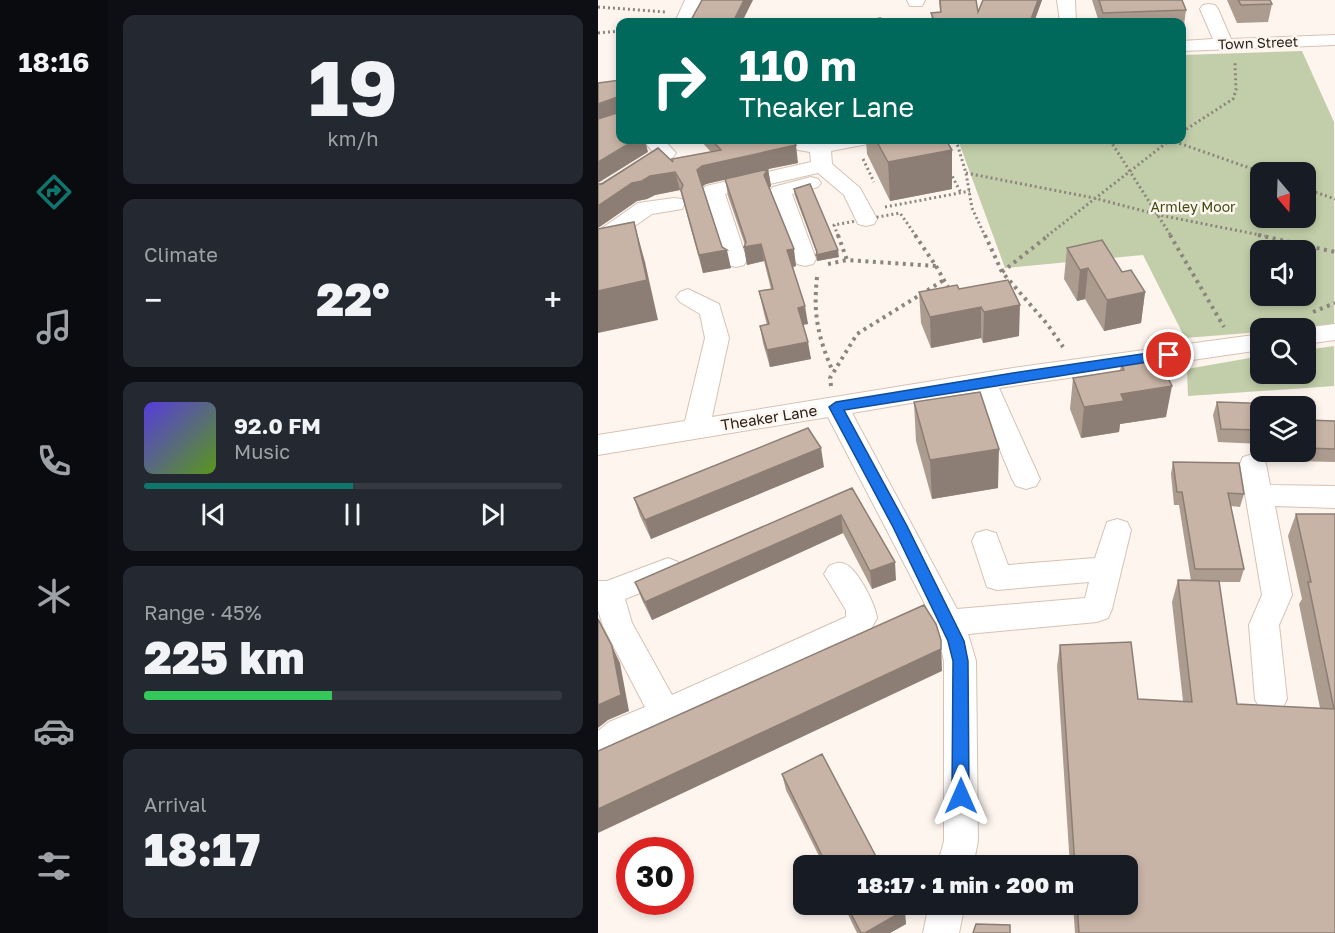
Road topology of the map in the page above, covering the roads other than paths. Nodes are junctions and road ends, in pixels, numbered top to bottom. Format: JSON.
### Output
{"nodes":[{"id":1,"x":1066,"y":0,"type":"edge"},
{"id":2,"x":1209,"y":9,"type":"dead end"},
{"id":3,"x":1068,"y":18,"type":"edge"},
{"id":4,"x":1334,"y":40,"type":"edge"},
{"id":5,"x":1229,"y":44,"type":"junction"},
{"id":6,"x":1186,"y":46,"type":"edge"},
{"id":7,"x":657,"y":144,"type":"edge"},
{"id":8,"x":799,"y":144,"type":"edge"},
{"id":9,"x":855,"y":144,"type":"edge"},
{"id":10,"x":826,"y":163,"type":"junction"},
{"id":11,"x":598,"y":195,"type":"edge"},
{"id":12,"x":674,"y":204,"type":"dead end"},
{"id":13,"x":866,"y":219,"type":"road end"},
{"id":14,"x":598,"y":241,"type":"edge"},
{"id":15,"x":805,"y":259,"type":"dead end"},
{"id":16,"x":736,"y":260,"type":"dead end"},
{"id":17,"x":688,"y":297,"type":"dead end"},
{"id":18,"x":1334,"y":332,"type":"edge"},
{"id":19,"x":1316,"y":335,"type":"edge"},
{"id":20,"x":1249,"y":344,"type":"edge"},
{"id":21,"x":984,"y":382,"type":"junction"},
{"id":22,"x":836,"y":407,"type":"junction"},
{"id":23,"x":696,"y":430,"type":"junction"},
{"id":24,"x":598,"y":445,"type":"edge"},
{"id":25,"x":1253,"y":464,"type":"dead end"},
{"id":26,"x":1026,"y":479,"type":"dead end"},
{"id":27,"x":1259,"y":495,"type":"junction"},
{"id":28,"x":1334,"y":497,"type":"edge"},
{"id":29,"x":1117,"y":530,"type":"dead end"},
{"id":30,"x":986,"y":541,"type":"dead end"},
{"id":31,"x":692,"y":560,"type":"edge"},
{"id":32,"x":1107,"y":569,"type":"junction"},
{"id":33,"x":839,"y":574,"type":"dead end"},
{"id":34,"x":603,"y":593,"type":"edge"},
{"id":35,"x":949,"y":623,"type":"junction"},
{"id":36,"x":1271,"y":699,"type":"dead end"},
{"id":37,"x":665,"y":713,"type":"junction"},
{"id":38,"x":598,"y":750,"type":"edge"},
{"id":39,"x":958,"y":855,"type":"edge"},
{"id":40,"x":945,"y":915,"type":"edge"},
{"id":41,"x":941,"y":933,"type":"edge"}],
"edges":[{"from":1,"to":3,"type":"street"},
{"from":2,"to":5,"type":"street"},
{"from":4,"to":5,"type":"street","name":"Town Street"},
{"from":5,"to":6,"type":"street","name":"Town Street"},
{"from":7,"to":11,"type":"street"},
{"from":8,"to":10,"type":"street"},
{"from":9,"to":10,"type":"street"},
{"from":10,"to":13,"type":"street"},
{"from":10,"to":15,"type":"street"},
{"from":10,"to":16,"type":"street"},
{"from":12,"to":14,"type":"street"},
{"from":17,"to":23,"type":"street"},
{"from":18,"to":19,"type":"street"},
{"from":20,"to":21,"type":"street","name":"Theaker Lane"},
{"from":21,"to":22,"type":"street","name":"Theaker Lane"},
{"from":21,"to":26,"type":"street"},
{"from":22,"to":23,"type":"street","name":"Theaker Lane"},
{"from":22,"to":35,"type":"street"},
{"from":23,"to":24,"type":"street","name":"Theaker Lane"},
{"from":25,"to":27,"type":"street"},
{"from":27,"to":28,"type":"street"},
{"from":27,"to":36,"type":"street"},
{"from":29,"to":32,"type":"street"},
{"from":30,"to":32,"type":"street"},
{"from":31,"to":34,"type":"street"},
{"from":32,"to":35,"type":"street"},
{"from":33,"to":37,"type":"street"},
{"from":34,"to":37,"type":"street"},
{"from":35,"to":39,"type":"street"},
{"from":37,"to":38,"type":"street"},
{"from":40,"to":41,"type":"street"}]}
